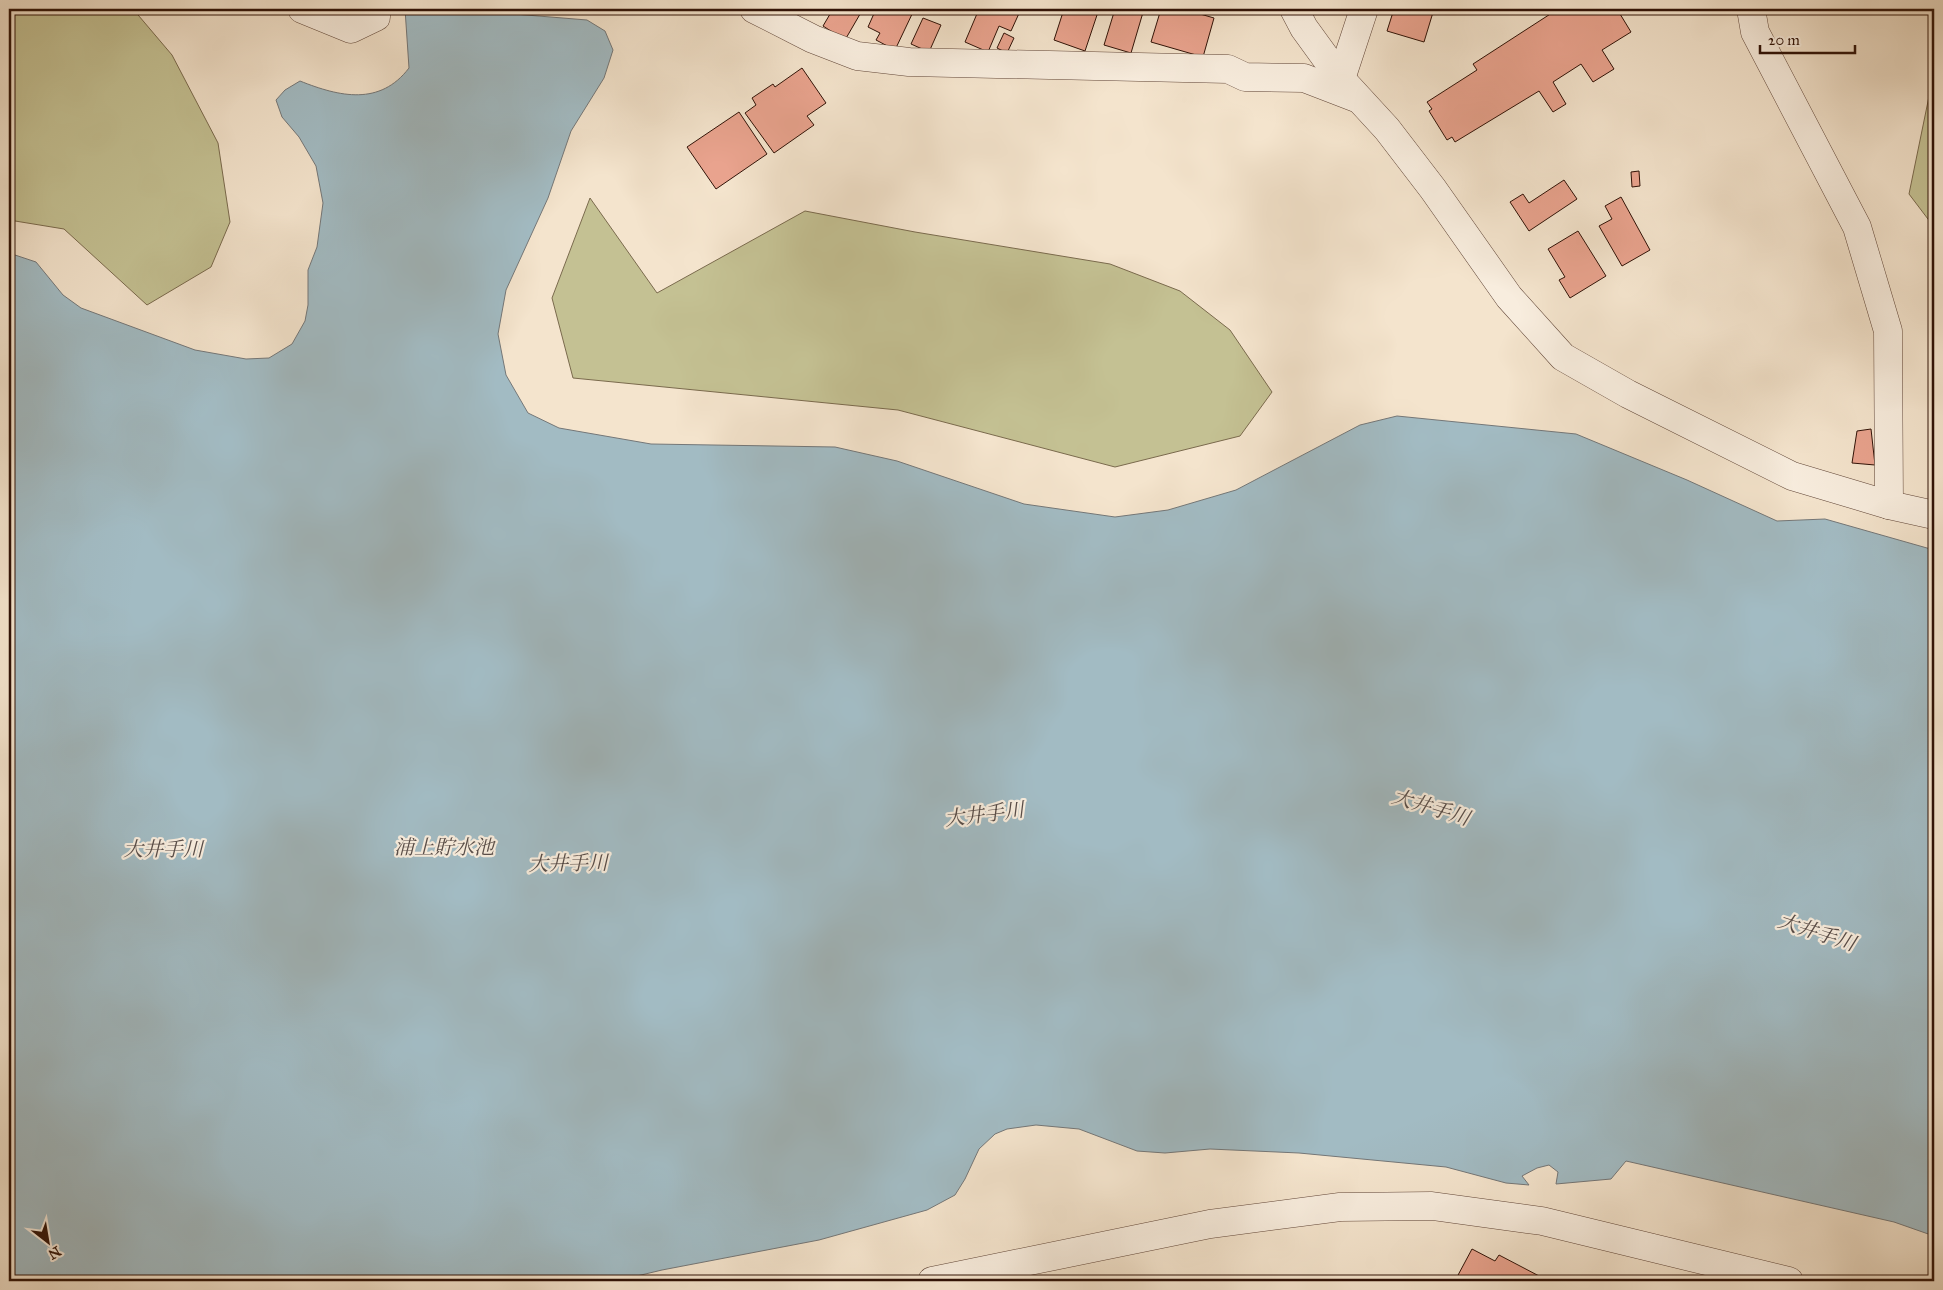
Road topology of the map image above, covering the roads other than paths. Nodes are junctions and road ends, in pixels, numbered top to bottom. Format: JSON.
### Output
{"nodes":[{"id":1,"x":302,"y":9,"type":"edge"},
{"id":2,"x":376,"y":9,"type":"edge"},
{"id":3,"x":754,"y":9,"type":"edge"},
{"id":4,"x":1294,"y":9,"type":"edge"},
{"id":5,"x":1364,"y":9,"type":"edge"},
{"id":6,"x":1751,"y":9,"type":"edge"},
{"id":7,"x":1348,"y":88,"type":"junction"},
{"id":8,"x":1889,"y":505,"type":"junction"},
{"id":9,"x":1934,"y":515,"type":"edge"},
{"id":10,"x":932,"y":1281,"type":"edge"},
{"id":11,"x":1789,"y":1281,"type":"edge"}],
"edges":[{"from":1,"to":2,"type":"street"},
{"from":3,"to":7,"type":"street"},
{"from":4,"to":7,"type":"street"},
{"from":5,"to":7,"type":"street"},
{"from":6,"to":8,"type":"street"},
{"from":7,"to":8,"type":"street"},
{"from":8,"to":9,"type":"street"},
{"from":10,"to":11,"type":"street"}]}
